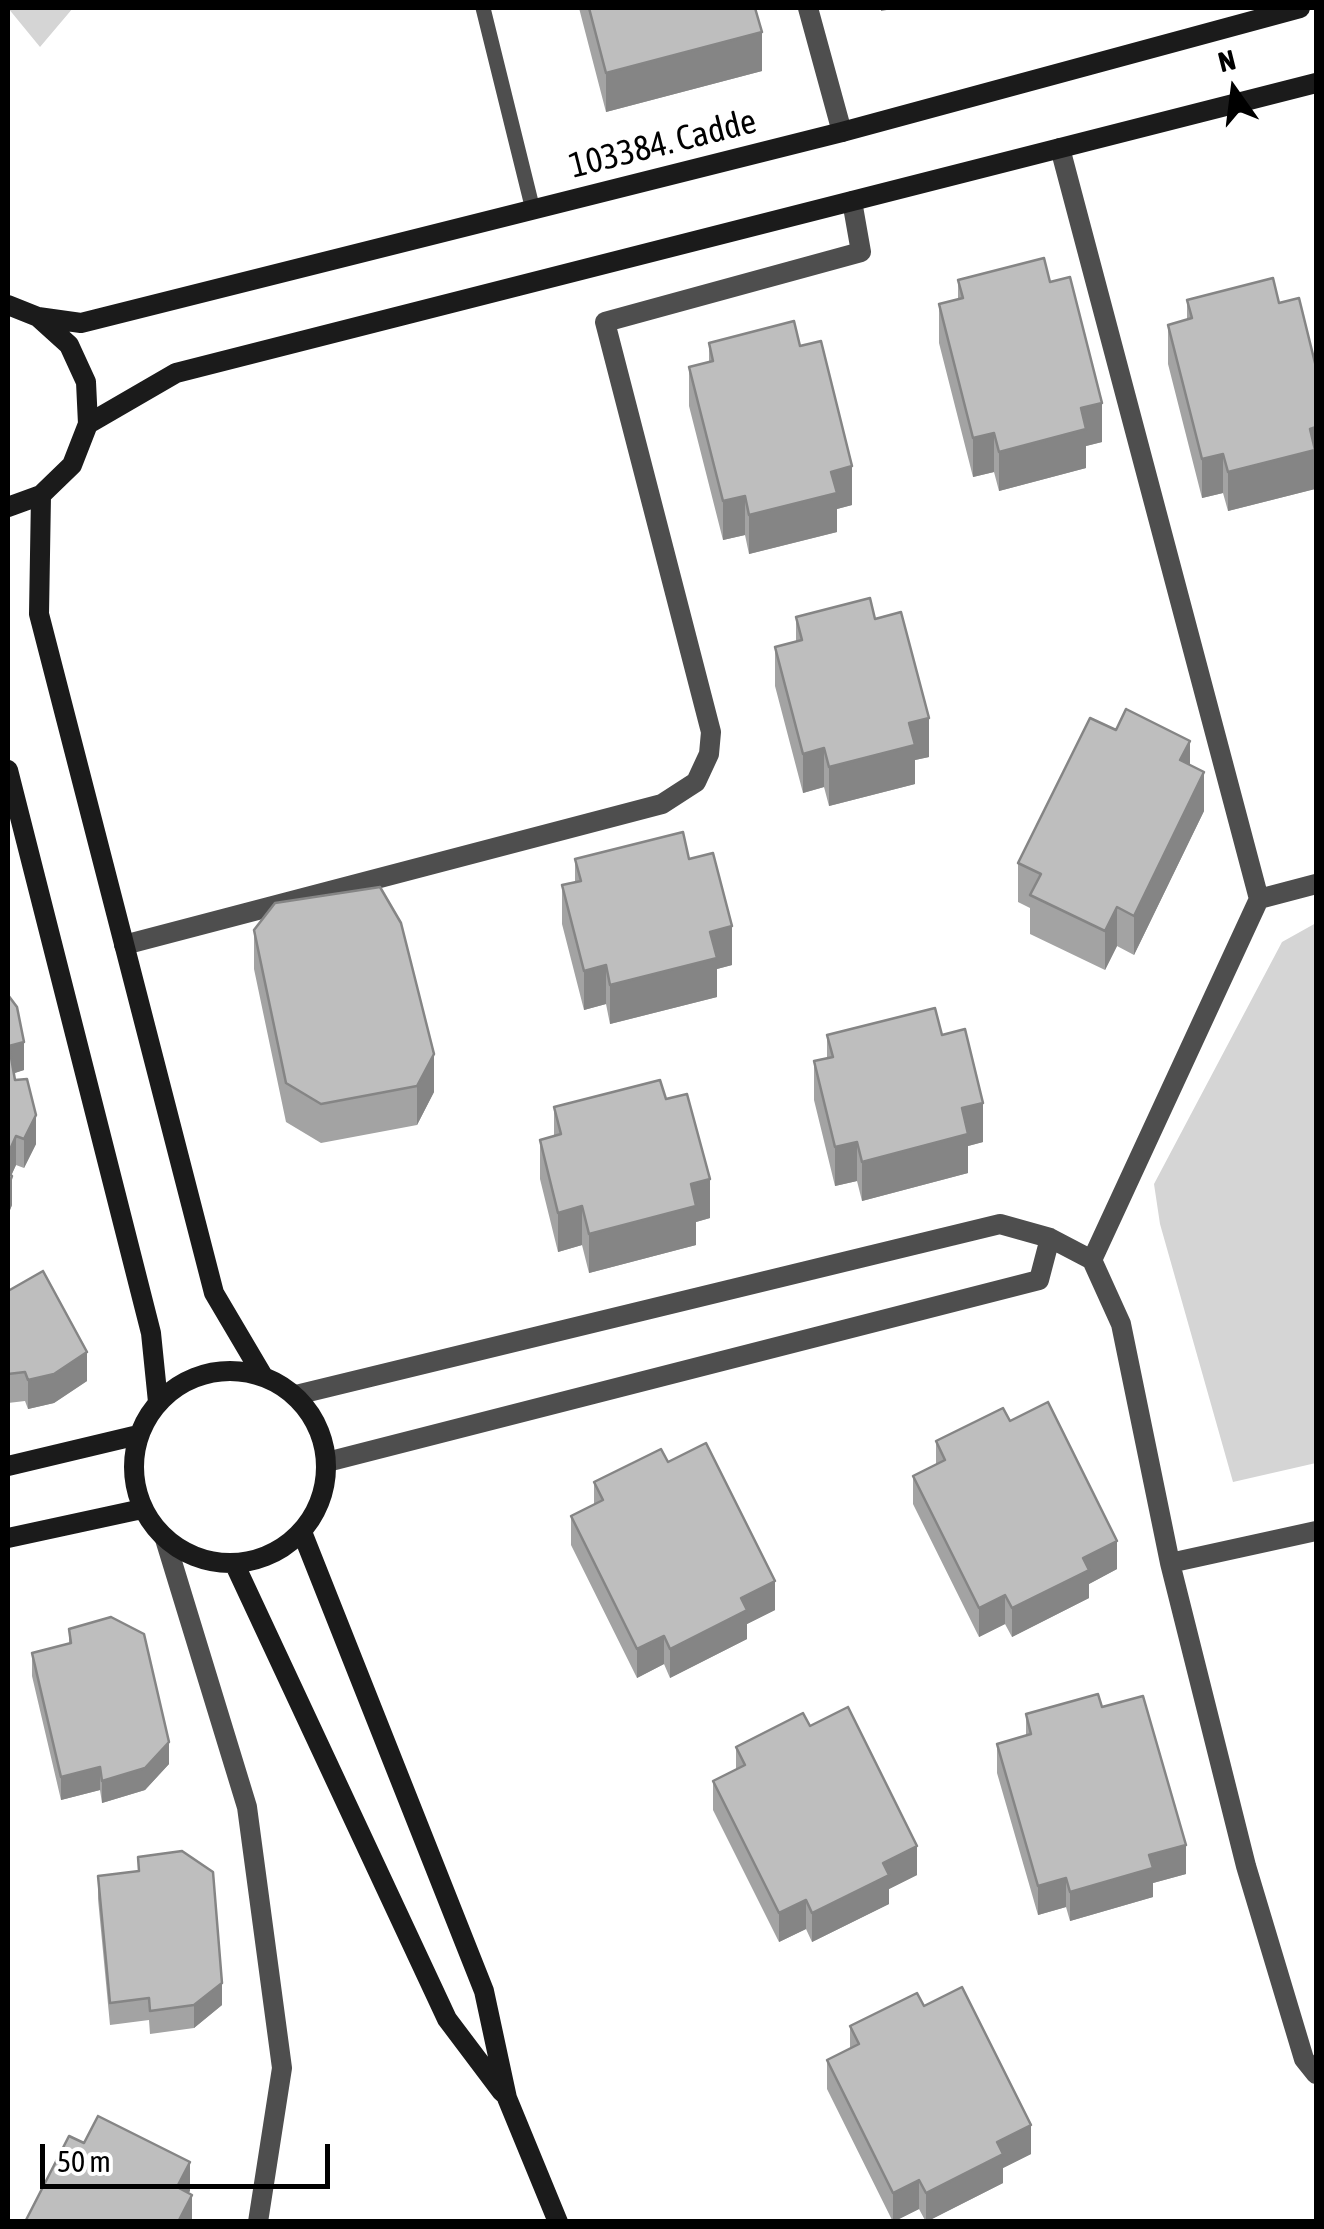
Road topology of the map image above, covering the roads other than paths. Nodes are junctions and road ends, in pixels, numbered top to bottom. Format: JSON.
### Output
{"nodes":[{"id":1,"x":483,"y":8,"type":"edge"},
{"id":2,"x":808,"y":8,"type":"edge"},
{"id":3,"x":1294,"y":8,"type":"edge"},
{"id":4,"x":1316,"y":84,"type":"edge"},
{"id":5,"x":842,"y":132,"type":"junction"},
{"id":6,"x":1060,"y":148,"type":"junction"},
{"id":7,"x":852,"y":201,"type":"junction"},
{"id":8,"x":533,"y":210,"type":"junction"},
{"id":9,"x":8,"y":304,"type":"edge"},
{"id":10,"x":38,"y":317,"type":"junction"},
{"id":11,"x":88,"y":424,"type":"junction"},
{"id":12,"x":41,"y":495,"type":"junction"},
{"id":13,"x":8,"y":507,"type":"edge"},
{"id":14,"x":8,"y":770,"type":"edge"},
{"id":15,"x":1316,"y":884,"type":"edge"},
{"id":16,"x":1259,"y":899,"type":"junction"},
{"id":17,"x":124,"y":945,"type":"junction"},
{"id":18,"x":1050,"y":1238,"type":"junction"},
{"id":19,"x":1092,"y":1260,"type":"junction"},
{"id":20,"x":263,"y":1376,"type":"junction"},
{"id":21,"x":296,"y":1395,"type":"junction"},
{"id":22,"x":158,"y":1402,"type":"junction"},
{"id":23,"x":138,"y":1435,"type":"junction"},
{"id":24,"x":327,"y":1462,"type":"junction"},
{"id":25,"x":8,"y":1466,"type":"edge"},
{"id":26,"x":142,"y":1509,"type":"junction"},
{"id":27,"x":1316,"y":1531,"type":"edge"},
{"id":28,"x":302,"y":1532,"type":"junction"},
{"id":29,"x":8,"y":1538,"type":"edge"},
{"id":30,"x":164,"y":1540,"type":"junction"},
{"id":31,"x":1170,"y":1563,"type":"junction"},
{"id":32,"x":235,"y":1564,"type":"junction"},
{"id":33,"x":1316,"y":2074,"type":"edge"},
{"id":34,"x":506,"y":2098,"type":"junction"},
{"id":35,"x":258,"y":2222,"type":"edge"},
{"id":36,"x":558,"y":2222,"type":"edge"}],
"edges":[{"from":1,"to":8,"type":"lane"},
{"from":2,"to":5,"type":"street"},
{"from":3,"to":5,"type":"street","name":"103384. Cadde"},
{"from":4,"to":6,"type":"street"},
{"from":5,"to":8,"type":"street","name":"103384. Cadde"},
{"from":6,"to":7,"type":"street"},
{"from":6,"to":16,"type":"street"},
{"from":7,"to":11,"type":"street"},
{"from":7,"to":17,"type":"street"},
{"from":8,"to":10,"type":"street","name":"103384. Cadde"},
{"from":9,"to":10,"type":"street"},
{"from":10,"to":11,"type":"street"},
{"from":11,"to":12,"type":"street"},
{"from":12,"to":13,"type":"street"},
{"from":12,"to":17,"type":"street"},
{"from":14,"to":22,"type":"street"},
{"from":15,"to":16,"type":"street"},
{"from":16,"to":19,"type":"street"},
{"from":17,"to":20,"type":"street"},
{"from":18,"to":19,"type":"street"},
{"from":18,"to":21,"type":"street"},
{"from":18,"to":24,"type":"street"},
{"from":19,"to":31,"type":"street"},
{"from":20,"to":21,"type":"street"},
{"from":20,"to":22,"type":"street"},
{"from":21,"to":24,"type":"street"},
{"from":22,"to":23,"type":"street"},
{"from":23,"to":25,"type":"street"},
{"from":23,"to":26,"type":"street"},
{"from":24,"to":28,"type":"street"},
{"from":26,"to":29,"type":"street"},
{"from":26,"to":30,"type":"street"},
{"from":27,"to":31,"type":"street"},
{"from":28,"to":32,"type":"street"},
{"from":28,"to":34,"type":"street"},
{"from":30,"to":32,"type":"street"},
{"from":30,"to":35,"type":"street"},
{"from":31,"to":33,"type":"street"},
{"from":32,"to":34,"type":"street"},
{"from":34,"to":36,"type":"street"}]}
